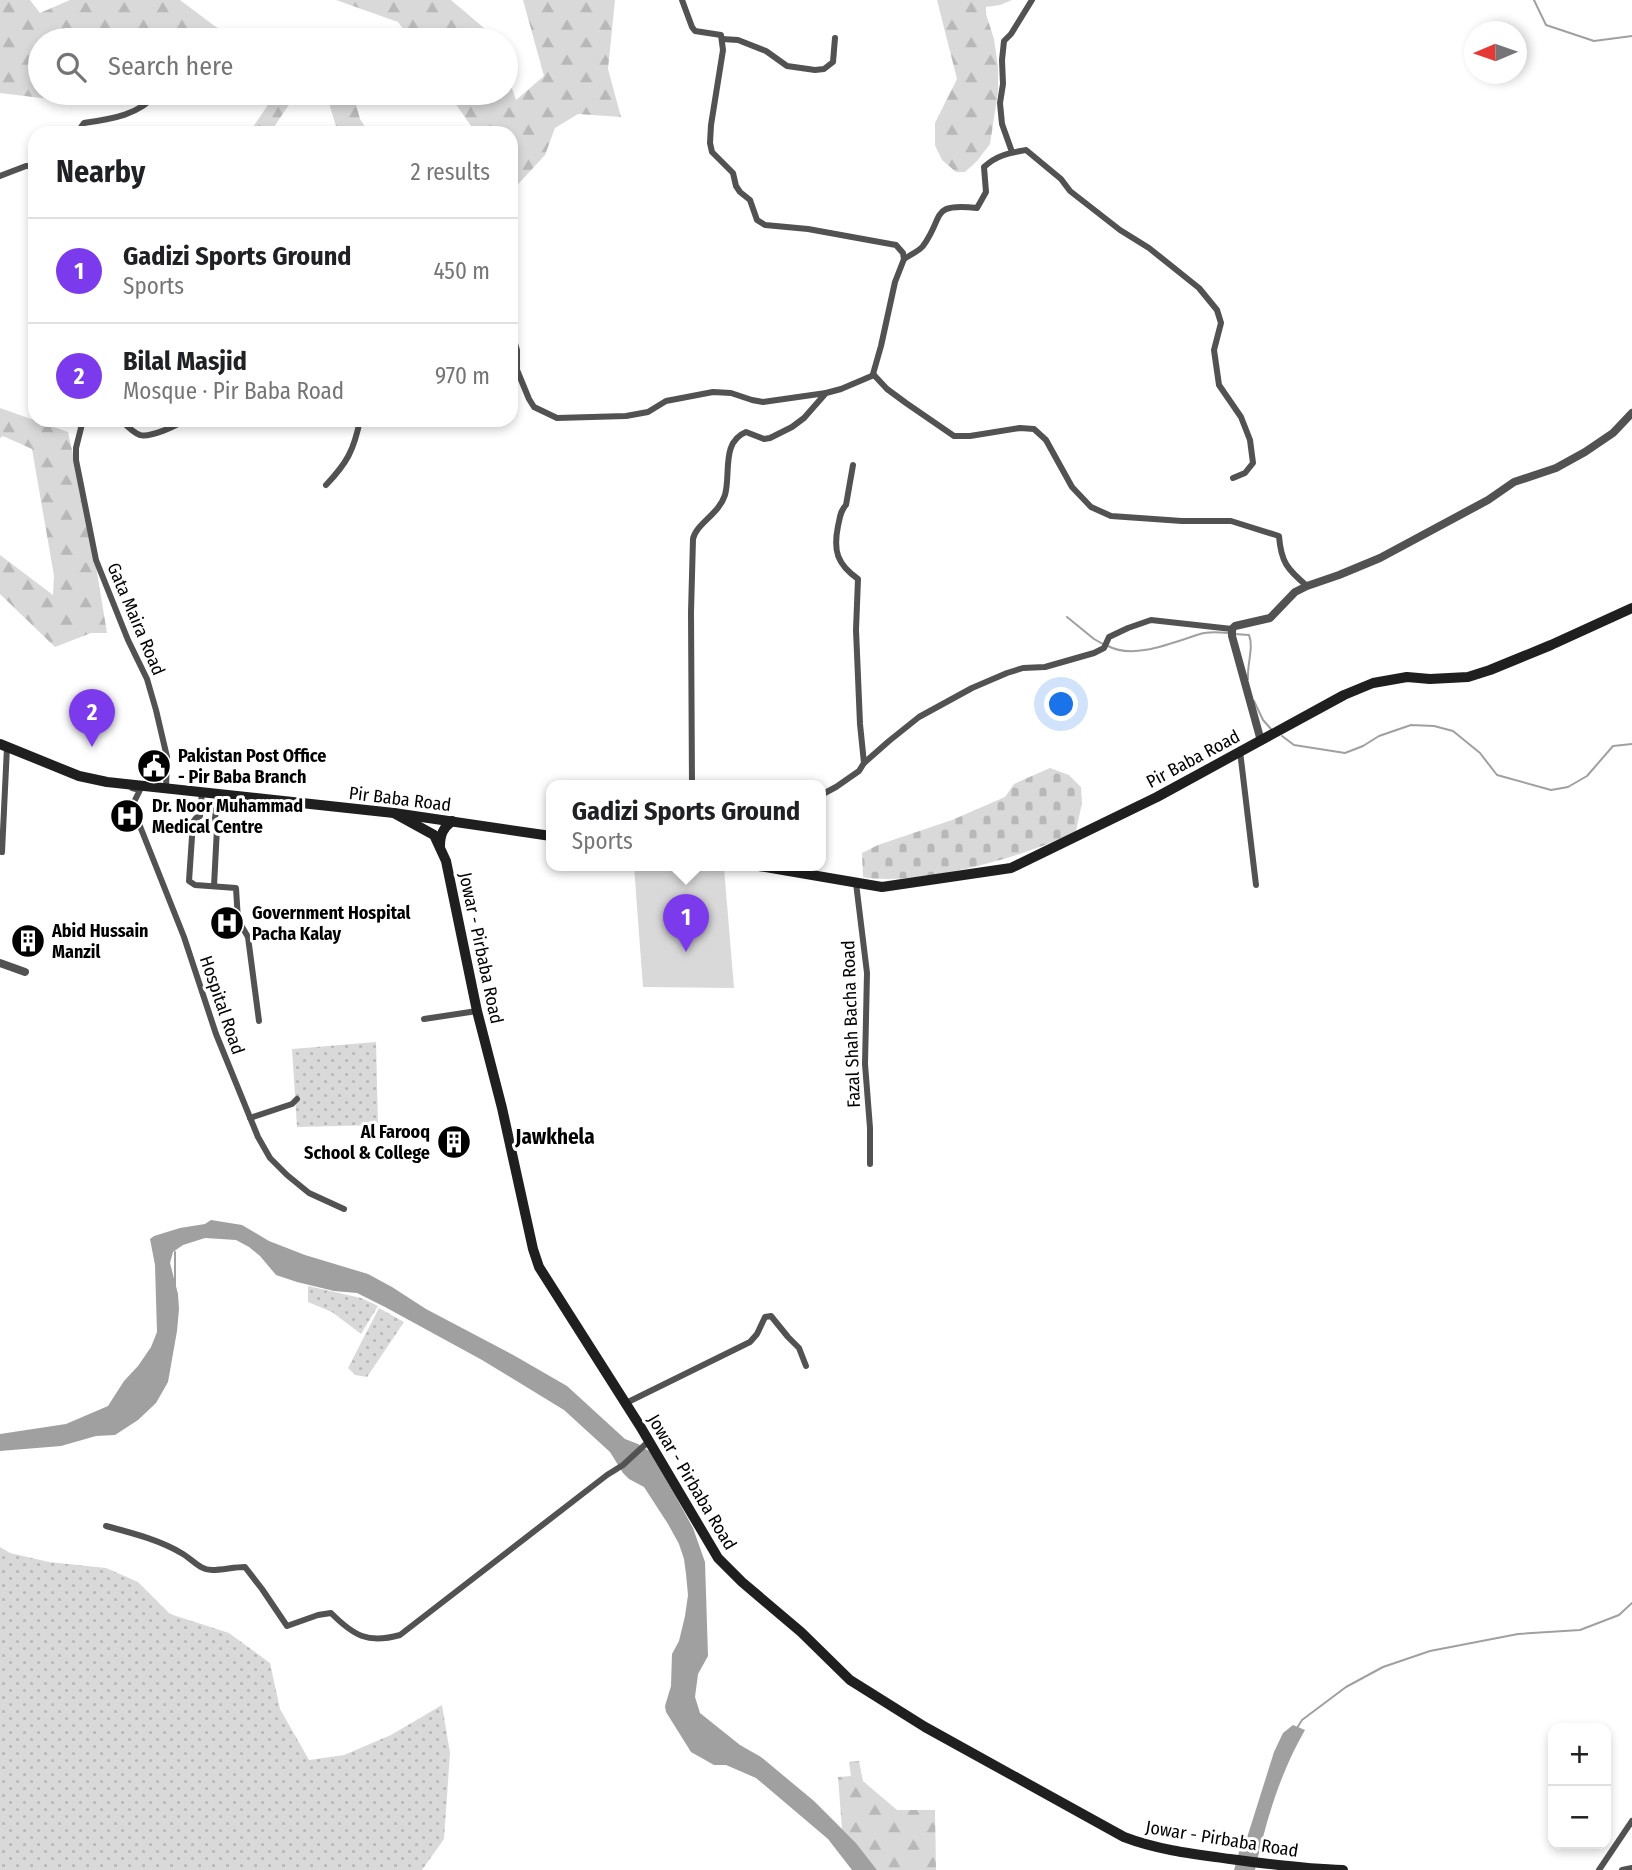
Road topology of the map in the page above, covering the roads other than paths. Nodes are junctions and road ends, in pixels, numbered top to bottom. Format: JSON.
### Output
{"nodes":[{"id":1,"x":682,"y":0,"type":"edge"},
{"id":2,"x":1032,"y":0,"type":"edge"},
{"id":3,"x":835,"y":38,"type":"dead end"},
{"id":4,"x":722,"y":39,"type":"junction"},
{"id":5,"x":145,"y":105,"type":"edge"},
{"id":6,"x":81,"y":126,"type":"edge"},
{"id":7,"x":1012,"y":152,"type":"junction"},
{"id":8,"x":28,"y":166,"type":"edge"},
{"id":9,"x":0,"y":176,"type":"edge"},
{"id":10,"x":904,"y":259,"type":"junction"},
{"id":11,"x":518,"y":372,"type":"edge"},
{"id":12,"x":874,"y":375,"type":"junction"},
{"id":13,"x":826,"y":393,"type":"junction"},
{"id":14,"x":1632,"y":413,"type":"edge"},
{"id":15,"x":81,"y":427,"type":"edge"},
{"id":16,"x":129,"y":427,"type":"edge"},
{"id":17,"x":171,"y":427,"type":"edge"},
{"id":18,"x":358,"y":427,"type":"edge"},
{"id":19,"x":852,"y":465,"type":"dead end"},
{"id":20,"x":1233,"y":478,"type":"dead end"},
{"id":21,"x":326,"y":485,"type":"dead end"},
{"id":22,"x":1307,"y":586,"type":"junction"},
{"id":23,"x":1632,"y":608,"type":"edge"},
{"id":24,"x":1232,"y":630,"type":"junction"},
{"id":25,"x":1261,"y":741,"type":"junction"},
{"id":26,"x":3,"y":746,"type":"edge"},
{"id":27,"x":1240,"y":751,"type":"junction"},
{"id":28,"x":864,"y":763,"type":"junction"},
{"id":29,"x":692,"y":780,"type":"edge"},
{"id":30,"x":124,"y":784,"type":"junction"},
{"id":31,"x":166,"y":788,"type":"junction"},
{"id":32,"x":202,"y":792,"type":"junction"},
{"id":33,"x":826,"y":792,"type":"edge"},
{"id":34,"x":218,"y":794,"type":"junction"},
{"id":35,"x":394,"y":813,"type":"junction"},
{"id":36,"x":200,"y":816,"type":"junction"},
{"id":37,"x":452,"y":821,"type":"junction"},
{"id":38,"x":217,"y":825,"type":"junction"},
{"id":39,"x":546,"y":835,"type":"edge"},
{"id":40,"x":440,"y":846,"type":"junction"},
{"id":41,"x":2,"y":852,"type":"edge"},
{"id":42,"x":810,"y":871,"type":"edge"},
{"id":43,"x":856,"y":883,"type":"junction"},
{"id":44,"x":1256,"y":885,"type":"dead end"},
{"id":45,"x":214,"y":886,"type":"junction"},
{"id":46,"x":0,"y":963,"type":"edge"},
{"id":47,"x":25,"y":972,"type":"dead end"},
{"id":48,"x":477,"y":1011,"type":"junction"},
{"id":49,"x":424,"y":1018,"type":"dead end"},
{"id":50,"x":259,"y":1021,"type":"dead end"},
{"id":51,"x":297,"y":1100,"type":"dead end"},
{"id":52,"x":250,"y":1118,"type":"junction"},
{"id":53,"x":870,"y":1164,"type":"dead end"},
{"id":54,"x":344,"y":1209,"type":"dead end"},
{"id":55,"x":806,"y":1366,"type":"dead end"},
{"id":56,"x":626,"y":1403,"type":"junction"},
{"id":57,"x":649,"y":1441,"type":"junction"},
{"id":58,"x":106,"y":1526,"type":"dead end"},
{"id":59,"x":1632,"y":1821,"type":"edge"},
{"id":60,"x":1632,"y":1868,"type":"edge"},
{"id":61,"x":1312,"y":1869,"type":"edge"},
{"id":62,"x":1343,"y":1870,"type":"edge"},
{"id":63,"x":1599,"y":1870,"type":"edge"},
{"id":64,"x":1622,"y":1870,"type":"edge"}],
"edges":[{"from":1,"to":4,"type":"street"},
{"from":2,"to":7,"type":"street"},
{"from":3,"to":4,"type":"street"},
{"from":4,"to":10,"type":"street"},
{"from":5,"to":6,"type":"street"},
{"from":7,"to":10,"type":"street"},
{"from":7,"to":20,"type":"street"},
{"from":8,"to":9,"type":"street"},
{"from":10,"to":12,"type":"street"},
{"from":11,"to":13,"type":"street"},
{"from":12,"to":13,"type":"street"},
{"from":12,"to":22,"type":"street"},
{"from":13,"to":29,"type":"street"},
{"from":14,"to":22,"type":"street"},
{"from":15,"to":31,"type":"street","name":"Gata Maira Road"},
{"from":16,"to":17,"type":"street"},
{"from":18,"to":21,"type":"street"},
{"from":19,"to":28,"type":"street"},
{"from":22,"to":24,"type":"street"},
{"from":23,"to":25,"type":"main road","name":"Pir Baba Road"},
{"from":24,"to":25,"type":"street"},
{"from":24,"to":28,"type":"street"},
{"from":25,"to":27,"type":"main road","name":"Pir Baba Road"},
{"from":26,"to":30,"type":"main road","name":"Pir Baba Road"},
{"from":26,"to":41,"type":"street"},
{"from":27,"to":43,"type":"main road","name":"Pir Baba Road"},
{"from":27,"to":44,"type":"street"},
{"from":28,"to":33,"type":"street"},
{"from":30,"to":31,"type":"main road","name":"Pir Baba Road"},
{"from":30,"to":52,"type":"street","name":"Hospital Road"},
{"from":31,"to":32,"type":"main road","name":"Pir Baba Road"},
{"from":32,"to":34,"type":"main road","name":"Pir Baba Road"},
{"from":32,"to":36,"type":"street"},
{"from":34,"to":35,"type":"main road","name":"Pir Baba Road"},
{"from":34,"to":38,"type":"street"},
{"from":35,"to":37,"type":"main road","name":"Pir Baba Road"},
{"from":35,"to":40,"type":"main road"},
{"from":36,"to":38,"type":"street"},
{"from":36,"to":45,"type":"street"},
{"from":37,"to":39,"type":"main road","name":"Pir Baba Road"},
{"from":37,"to":40,"type":"main road"},
{"from":38,"to":45,"type":"street"},
{"from":40,"to":48,"type":"main road","name":"Jowar - Pirbaba Road"},
{"from":42,"to":43,"type":"main road","name":"Pir Baba Road"},
{"from":43,"to":53,"type":"street","name":"Fazal Shah Bacha Road"},
{"from":45,"to":50,"type":"street"},
{"from":46,"to":47,"type":"street"},
{"from":48,"to":49,"type":"street"},
{"from":48,"to":56,"type":"main road","name":"Jowar - Pirbaba Road"},
{"from":51,"to":52,"type":"street"},
{"from":52,"to":54,"type":"street","name":"Hospital Road"},
{"from":55,"to":56,"type":"street"},
{"from":56,"to":57,"type":"main road","name":"Jowar - Pirbaba Road"},
{"from":57,"to":58,"type":"street"},
{"from":57,"to":61,"type":"main road","name":"Jowar - Pirbaba Road"},
{"from":59,"to":63,"type":"street"},
{"from":60,"to":64,"type":"street"},
{"from":61,"to":62,"type":"main road","name":"Jowar - Pirbaba Road"}]}
